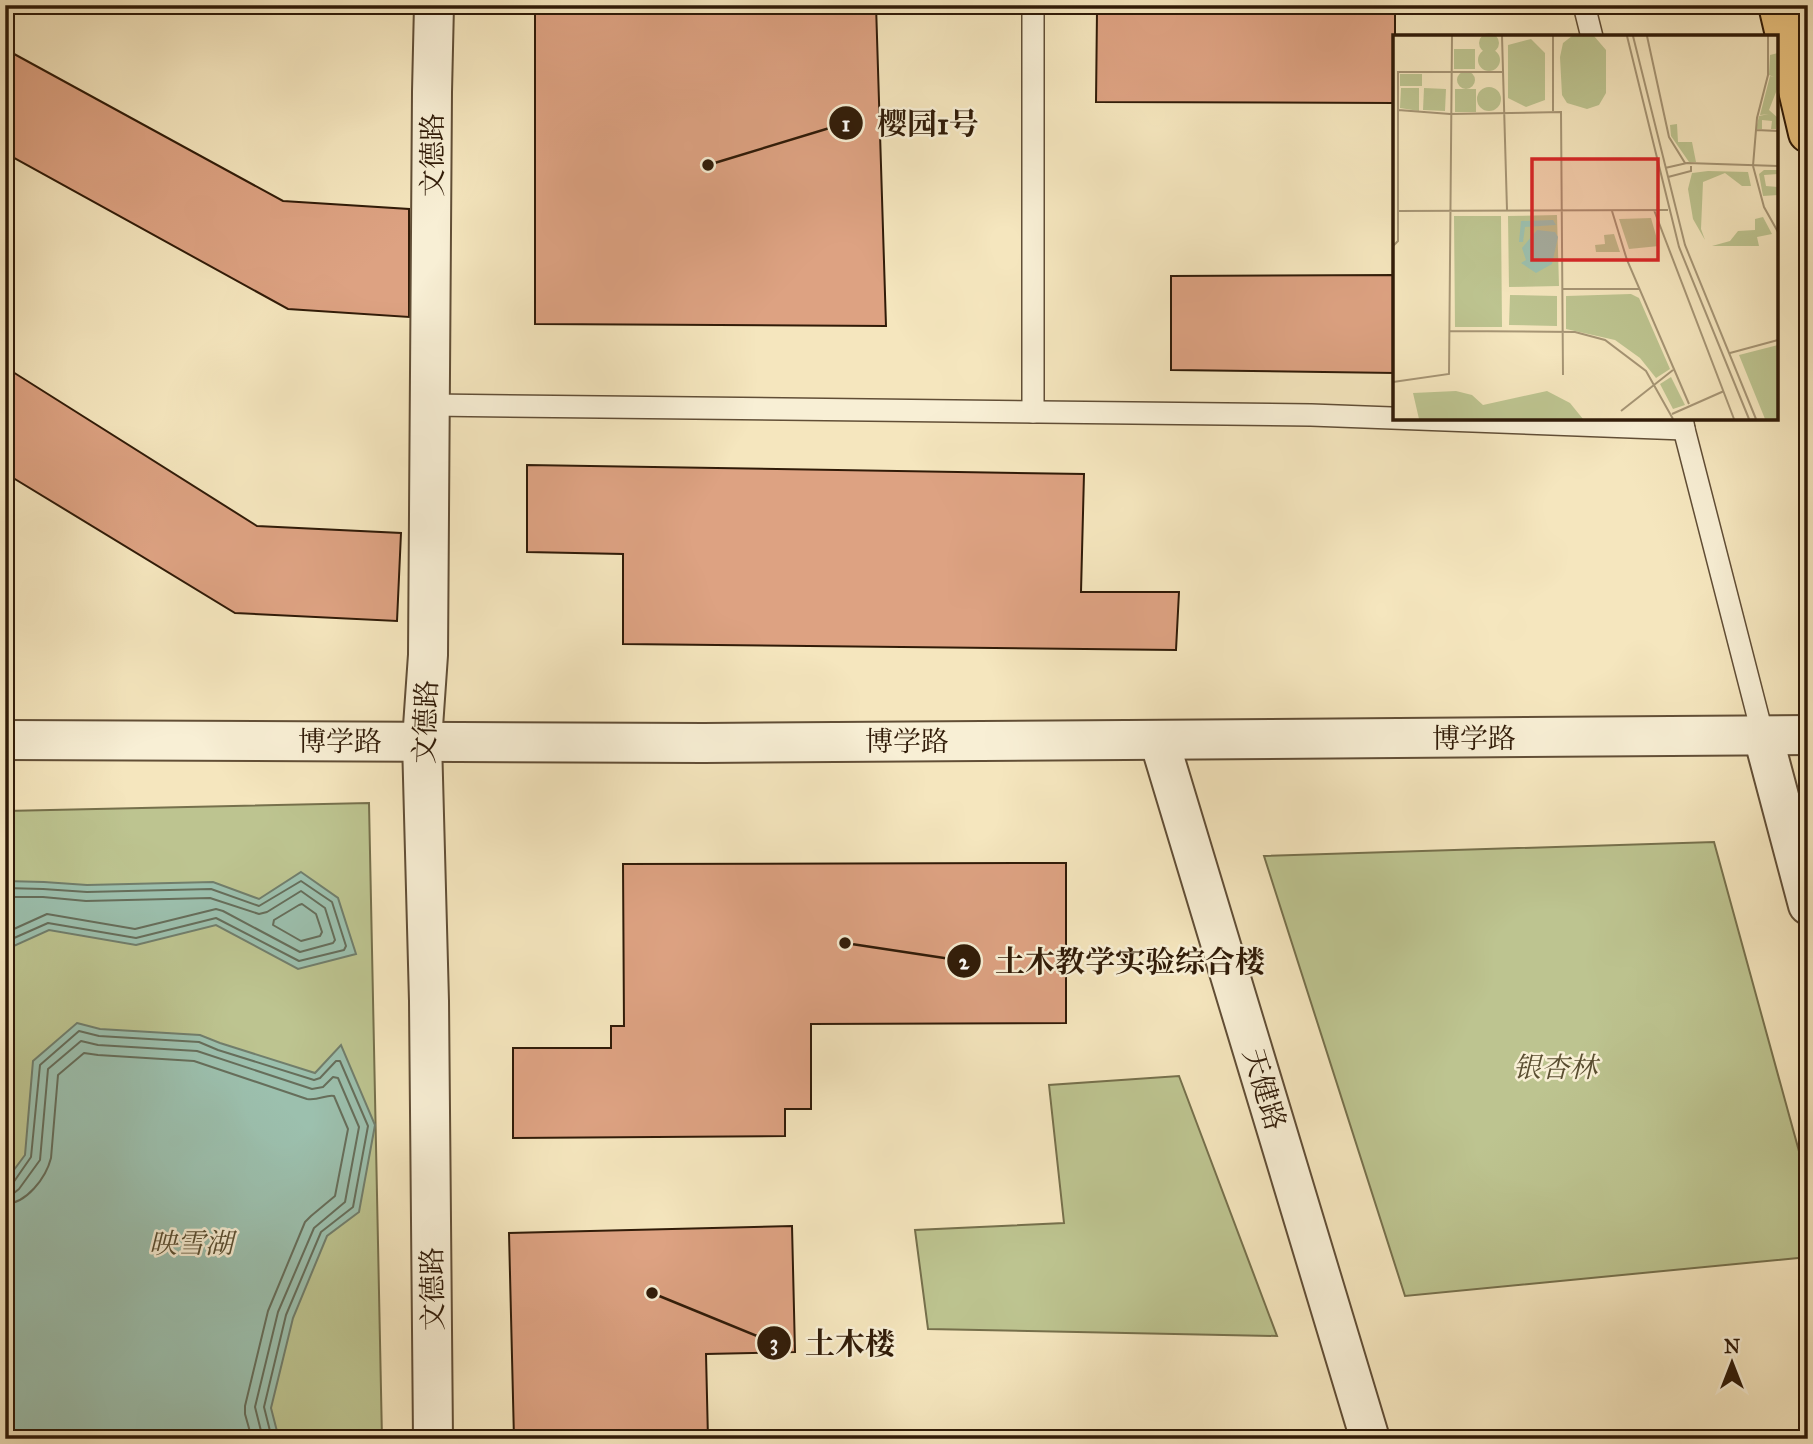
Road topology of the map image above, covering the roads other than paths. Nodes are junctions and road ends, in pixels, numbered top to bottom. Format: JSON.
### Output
{"nodes":[{"id":1,"x":434,"y":5,"type":"edge"},
{"id":2,"x":1033,"y":5,"type":"edge"},
{"id":3,"x":1584,"y":5,"type":"edge"},
{"id":4,"x":1778,"y":5,"type":"edge"},
{"id":5,"x":1591,"y":35,"type":"edge"},
{"id":6,"x":1808,"y":133,"type":"edge"},
{"id":7,"x":430,"y":405,"type":"junction"},
{"id":8,"x":1033,"y":412,"type":"junction"},
{"id":9,"x":1393,"y":417,"type":"edge"},
{"id":10,"x":1518,"y":420,"type":"edge"},
{"id":11,"x":1683,"y":424,"type":"edge"},
{"id":12,"x":1808,"y":735,"type":"edge"},
{"id":13,"x":1763,"y":736,"type":"junction"},
{"id":14,"x":5,"y":740,"type":"edge"},
{"id":15,"x":1160,"y":740,"type":"junction"},
{"id":16,"x":422,"y":741,"type":"junction"},
{"id":17,"x":1808,"y":905,"type":"edge"},
{"id":18,"x":433,"y":1439,"type":"edge"},
{"id":19,"x":1370,"y":1439,"type":"edge"}],
"edges":[{"from":1,"to":7,"type":"street","name":"文德路"},
{"from":2,"to":8,"type":"lane"},
{"from":3,"to":5,"type":"lane"},
{"from":4,"to":6,"type":"main road"},
{"from":7,"to":8,"type":"lane"},
{"from":7,"to":16,"type":"street","name":"文德路"},
{"from":8,"to":9,"type":"lane"},
{"from":10,"to":11,"type":"lane"},
{"from":11,"to":13,"type":"lane"},
{"from":12,"to":13,"type":"street","name":"博学路"},
{"from":13,"to":15,"type":"street","name":"博学路"},
{"from":13,"to":17,"type":"street"},
{"from":14,"to":16,"type":"street","name":"博学路"},
{"from":15,"to":16,"type":"street","name":"博学路"},
{"from":15,"to":19,"type":"street","name":"天健路"},
{"from":16,"to":18,"type":"street","name":"文德路"}]}
